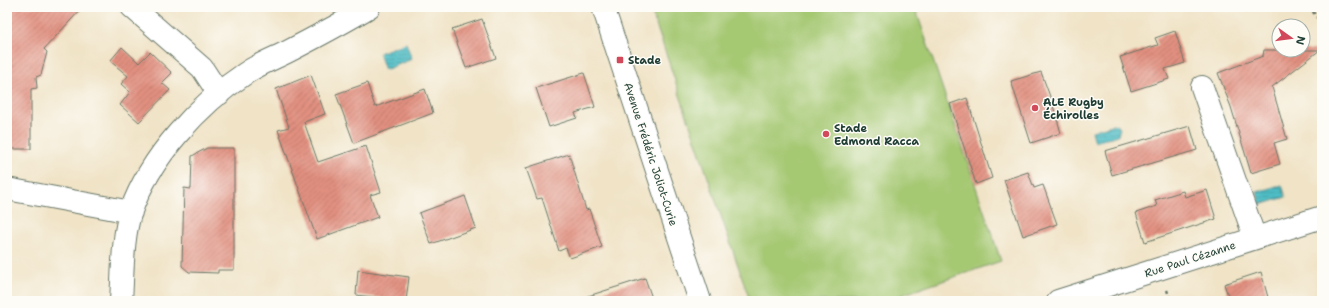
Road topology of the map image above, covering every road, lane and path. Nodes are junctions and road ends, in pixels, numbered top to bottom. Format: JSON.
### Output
{"nodes":[{"id":1,"x":368,"y":7,"type":"edge"},
{"id":2,"x":603,"y":7,"type":"edge"},
{"id":3,"x":1309,"y":7,"type":"edge"},
{"id":4,"x":139,"y":9,"type":"edge"},
{"id":5,"x":1322,"y":23,"type":"edge"},
{"id":6,"x":1202,"y":87,"type":"dead end"},
{"id":7,"x":219,"y":94,"type":"junction"},
{"id":8,"x":7,"y":189,"type":"edge"},
{"id":9,"x":131,"y":212,"type":"junction"},
{"id":10,"x":1322,"y":217,"type":"edge"},
{"id":11,"x":1254,"y":238,"type":"junction"},
{"id":12,"x":121,"y":301,"type":"edge"},
{"id":13,"x":700,"y":301,"type":"edge"},
{"id":14,"x":1058,"y":301,"type":"edge"}],
"edges":[{"from":1,"to":7,"type":"street"},
{"from":2,"to":13,"type":"street","name":"Avenue Frédéric Joliot-Curie"},
{"from":3,"to":5,"type":"path"},
{"from":4,"to":7,"type":"street"},
{"from":6,"to":11,"type":"street"},
{"from":7,"to":9,"type":"street"},
{"from":8,"to":9,"type":"street"},
{"from":9,"to":12,"type":"street"},
{"from":10,"to":11,"type":"street","name":"Rue Paul Cézanne"},
{"from":11,"to":14,"type":"street","name":"Rue Paul Cézanne"}]}
